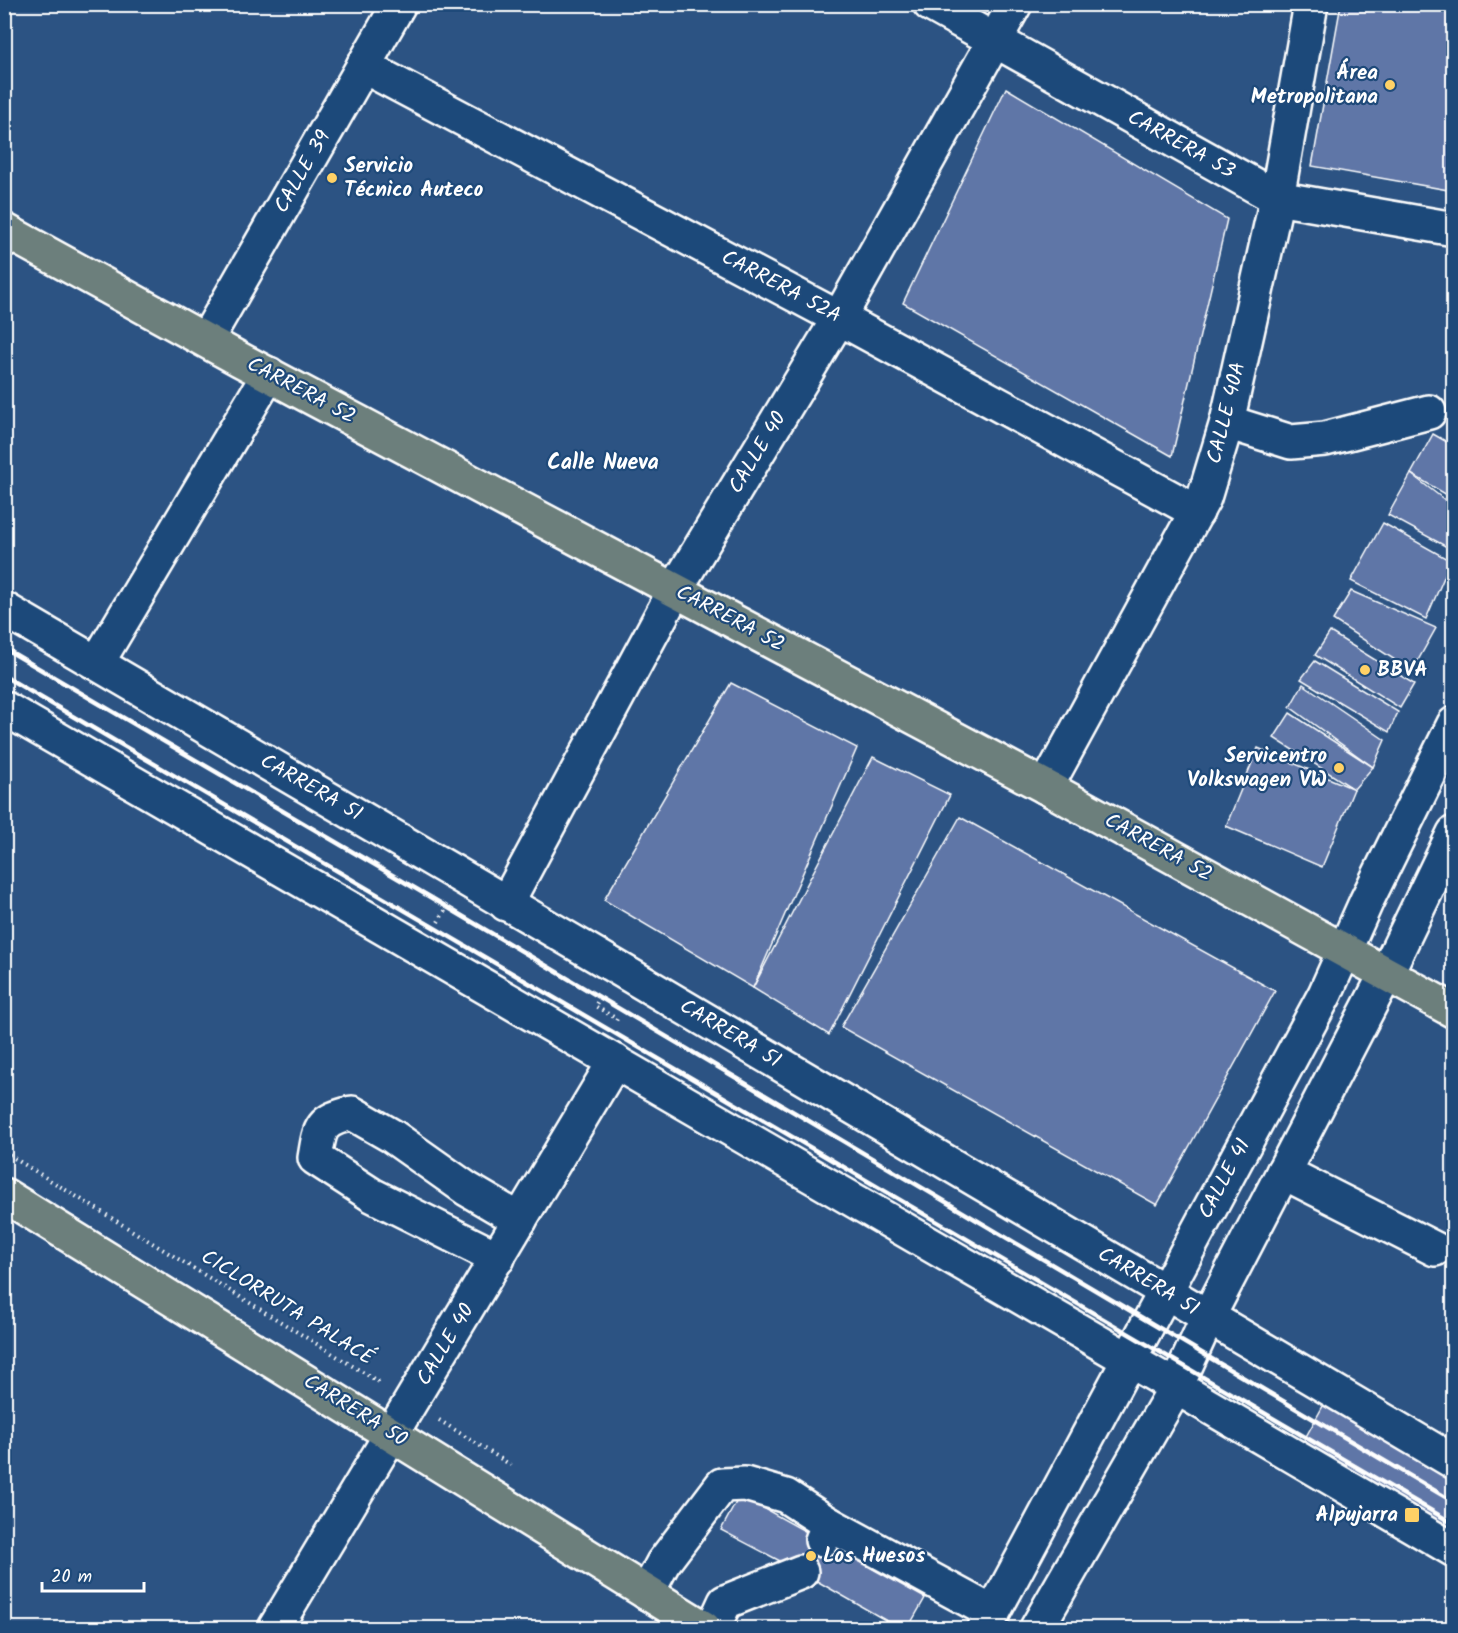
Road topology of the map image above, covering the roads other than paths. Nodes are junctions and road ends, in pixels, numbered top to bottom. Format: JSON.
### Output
{"nodes":[{"id":1,"x":399,"y":4,"type":"edge"},
{"id":2,"x":930,"y":4,"type":"edge"},
{"id":3,"x":1015,"y":4,"type":"edge"},
{"id":4,"x":1311,"y":4,"type":"edge"},
{"id":5,"x":995,"y":42,"type":"junction"},
{"id":6,"x":363,"y":66,"type":"junction"},
{"id":7,"x":1276,"y":198,"type":"junction"},
{"id":8,"x":1454,"y":229,"type":"edge"},
{"id":9,"x":4,"y":231,"type":"edge"},
{"id":10,"x":839,"y":318,"type":"junction"},
{"id":11,"x":206,"y":340,"type":"junction"},
{"id":12,"x":269,"y":374,"type":"junction"},
{"id":13,"x":1429,"y":411,"type":"dead end"},
{"id":14,"x":1227,"y":422,"type":"junction"},
{"id":15,"x":1197,"y":512,"type":"junction"},
{"id":16,"x":675,"y":590,"type":"junction"},
{"id":17,"x":4,"y":609,"type":"edge"},
{"id":18,"x":97,"y":663,"type":"junction"},
{"id":19,"x":4,"y":708,"type":"edge"},
{"id":20,"x":1454,"y":724,"type":"edge"},
{"id":21,"x":1047,"y":787,"type":"junction"},
{"id":22,"x":1454,"y":833,"type":"edge"},
{"id":23,"x":506,"y":904,"type":"junction"},
{"id":24,"x":1344,"y":951,"type":"junction"},
{"id":25,"x":1386,"y":974,"type":"junction"},
{"id":26,"x":1454,"y":1011,"type":"edge"},
{"id":27,"x":607,"y":1056,"type":"junction"},
{"id":28,"x":1283,"y":1172,"type":"junction"},
{"id":29,"x":4,"y":1195,"type":"edge"},
{"id":30,"x":520,"y":1220,"type":"junction"},
{"id":31,"x":1436,"y":1250,"type":"dead end"},
{"id":32,"x":498,"y":1258,"type":"junction"},
{"id":33,"x":1165,"y":1292,"type":"junction"},
{"id":34,"x":1208,"y":1317,"type":"junction"},
{"id":35,"x":1129,"y":1359,"type":"junction"},
{"id":36,"x":1176,"y":1387,"type":"junction"},
{"id":37,"x":392,"y":1434,"type":"junction"},
{"id":38,"x":1454,"y":1462,"type":"edge"},
{"id":39,"x":1454,"y":1550,"type":"edge"},
{"id":40,"x":801,"y":1572,"type":"dead end"},
{"id":41,"x":647,"y":1593,"type":"junction"},
{"id":42,"x":989,"y":1621,"type":"edge"},
{"id":43,"x":276,"y":1629,"type":"edge"},
{"id":44,"x":704,"y":1629,"type":"edge"},
{"id":45,"x":713,"y":1629,"type":"edge"},
{"id":46,"x":1037,"y":1629,"type":"edge"}],
"edges":[{"from":1,"to":6,"type":"street","name":"CALLE 39"},
{"from":2,"to":5,"type":"street","name":"CARRERA 53"},
{"from":3,"to":5,"type":"street","name":"CALLE 40"},
{"from":4,"to":7,"type":"street","name":"CALLE 40A"},
{"from":5,"to":7,"type":"street","name":"CARRERA 53"},
{"from":5,"to":10,"type":"street","name":"CALLE 40"},
{"from":6,"to":10,"type":"street","name":"CARRERA 52A"},
{"from":6,"to":11,"type":"street","name":"CALLE 39"},
{"from":7,"to":8,"type":"street","name":"CARRERA 53"},
{"from":7,"to":14,"type":"street","name":"CALLE 40A"},
{"from":9,"to":11,"type":"main road","name":"CARRERA 52"},
{"from":10,"to":15,"type":"street","name":"CARRERA 52A"},
{"from":10,"to":16,"type":"street","name":"CALLE 40"},
{"from":11,"to":12,"type":"main road","name":"CARRERA 52"},
{"from":12,"to":16,"type":"main road","name":"CARRERA 52"},
{"from":12,"to":18,"type":"street"},
{"from":13,"to":14,"type":"street"},
{"from":14,"to":15,"type":"street","name":"CALLE 40A"},
{"from":15,"to":21,"type":"street","name":"CALLE 40A"},
{"from":16,"to":21,"type":"main road","name":"CARRERA 52"},
{"from":16,"to":23,"type":"street","name":"CALLE 40"},
{"from":17,"to":18,"type":"street","name":"CARRERA 51"},
{"from":18,"to":23,"type":"street","name":"CARRERA 51"},
{"from":19,"to":27,"type":"street"},
{"from":20,"to":24,"type":"street","name":"CALLE 41"},
{"from":21,"to":24,"type":"main road","name":"CARRERA 52"},
{"from":22,"to":25,"type":"street"},
{"from":23,"to":33,"type":"street","name":"CARRERA 51"},
{"from":24,"to":25,"type":"main road","name":"CARRERA 52"},
{"from":24,"to":33,"type":"street","name":"CALLE 41"},
{"from":25,"to":26,"type":"main road","name":"CARRERA 52"},
{"from":25,"to":28,"type":"street"},
{"from":27,"to":30,"type":"street","name":"CALLE 40"},
{"from":27,"to":35,"type":"street"},
{"from":28,"to":31,"type":"street"},
{"from":28,"to":34,"type":"street"},
{"from":29,"to":37,"type":"main road","name":"CARRERA 50"},
{"from":30,"to":32,"type":"street","name":"CALLE 40"},
{"from":30,"to":32,"type":"street"},
{"from":32,"to":37,"type":"street","name":"CALLE 40"},
{"from":33,"to":34,"type":"street","name":"CARRERA 51"},
{"from":33,"to":35,"type":"street","name":"CALLE 41"},
{"from":34,"to":36,"type":"street"},
{"from":34,"to":38,"type":"street","name":"CARRERA 51"},
{"from":35,"to":36,"type":"street"},
{"from":35,"to":42,"type":"street","name":"CALLE 41"},
{"from":36,"to":39,"type":"street"},
{"from":36,"to":46,"type":"street"},
{"from":37,"to":41,"type":"main road","name":"CARRERA 50"},
{"from":37,"to":43,"type":"street","name":"CALLE 40"},
{"from":40,"to":45,"type":"street"},
{"from":41,"to":42,"type":"street"},
{"from":41,"to":44,"type":"main road","name":"CARRERA 50"}]}
